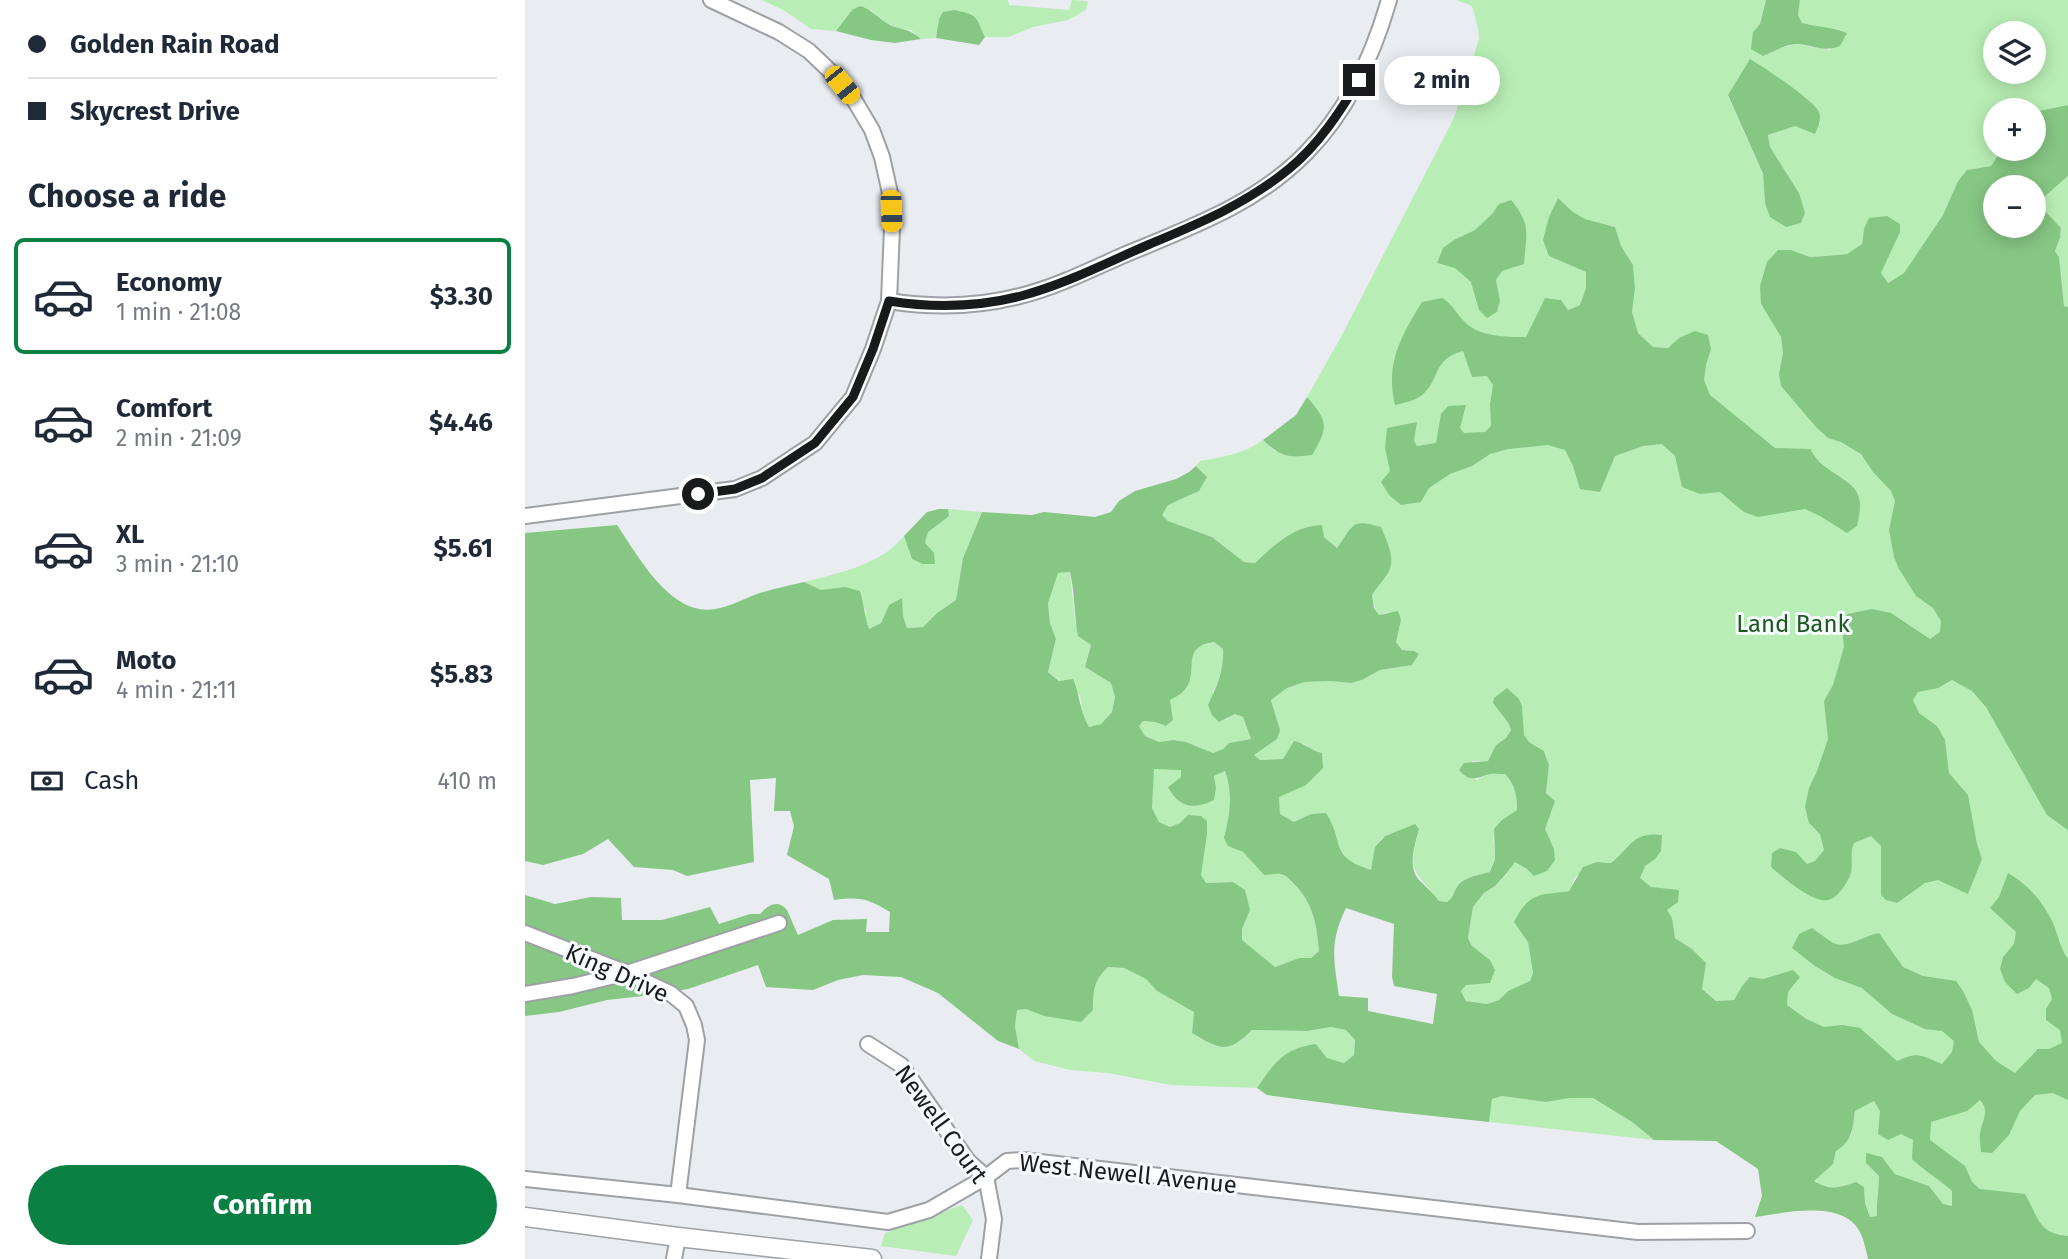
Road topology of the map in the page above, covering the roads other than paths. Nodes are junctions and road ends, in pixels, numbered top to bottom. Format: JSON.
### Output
{"nodes":[{"id":1,"x":711,"y":0,"type":"edge"},
{"id":2,"x":1389,"y":0,"type":"edge"},
{"id":3,"x":889,"y":301,"type":"junction"},
{"id":4,"x":525,"y":516,"type":"edge"},
{"id":5,"x":779,"y":923,"type":"dead end"},
{"id":6,"x":525,"y":933,"type":"edge"},
{"id":7,"x":628,"y":973,"type":"junction"},
{"id":8,"x":525,"y":994,"type":"edge"},
{"id":9,"x":868,"y":1044,"type":"dead end"},
{"id":10,"x":986,"y":1177,"type":"junction"},
{"id":11,"x":525,"y":1179,"type":"edge"},
{"id":12,"x":678,"y":1195,"type":"junction"},
{"id":13,"x":525,"y":1217,"type":"edge"},
{"id":14,"x":1747,"y":1231,"type":"dead end"},
{"id":15,"x":678,"y":1237,"type":"junction"},
{"id":16,"x":674,"y":1259,"type":"edge"},
{"id":17,"x":872,"y":1259,"type":"edge"},
{"id":18,"x":989,"y":1259,"type":"edge"}],
"edges":[{"from":1,"to":3,"type":"street"},
{"from":2,"to":3,"type":"street"},
{"from":3,"to":4,"type":"street"},
{"from":5,"to":7,"type":"street"},
{"from":6,"to":7,"type":"street","name":"King Drive"},
{"from":7,"to":8,"type":"street"},
{"from":7,"to":12,"type":"street","name":"King Drive"},
{"from":9,"to":10,"type":"street","name":"Newell Court"},
{"from":10,"to":12,"type":"street","name":"West Newell Avenue"},
{"from":10,"to":14,"type":"street","name":"West Newell Avenue"},
{"from":10,"to":18,"type":"street","name":"Newell Court"},
{"from":11,"to":12,"type":"street","name":"West Newell Avenue"},
{"from":13,"to":15,"type":"main road"},
{"from":15,"to":16,"type":"street"},
{"from":15,"to":17,"type":"main road"}]}
